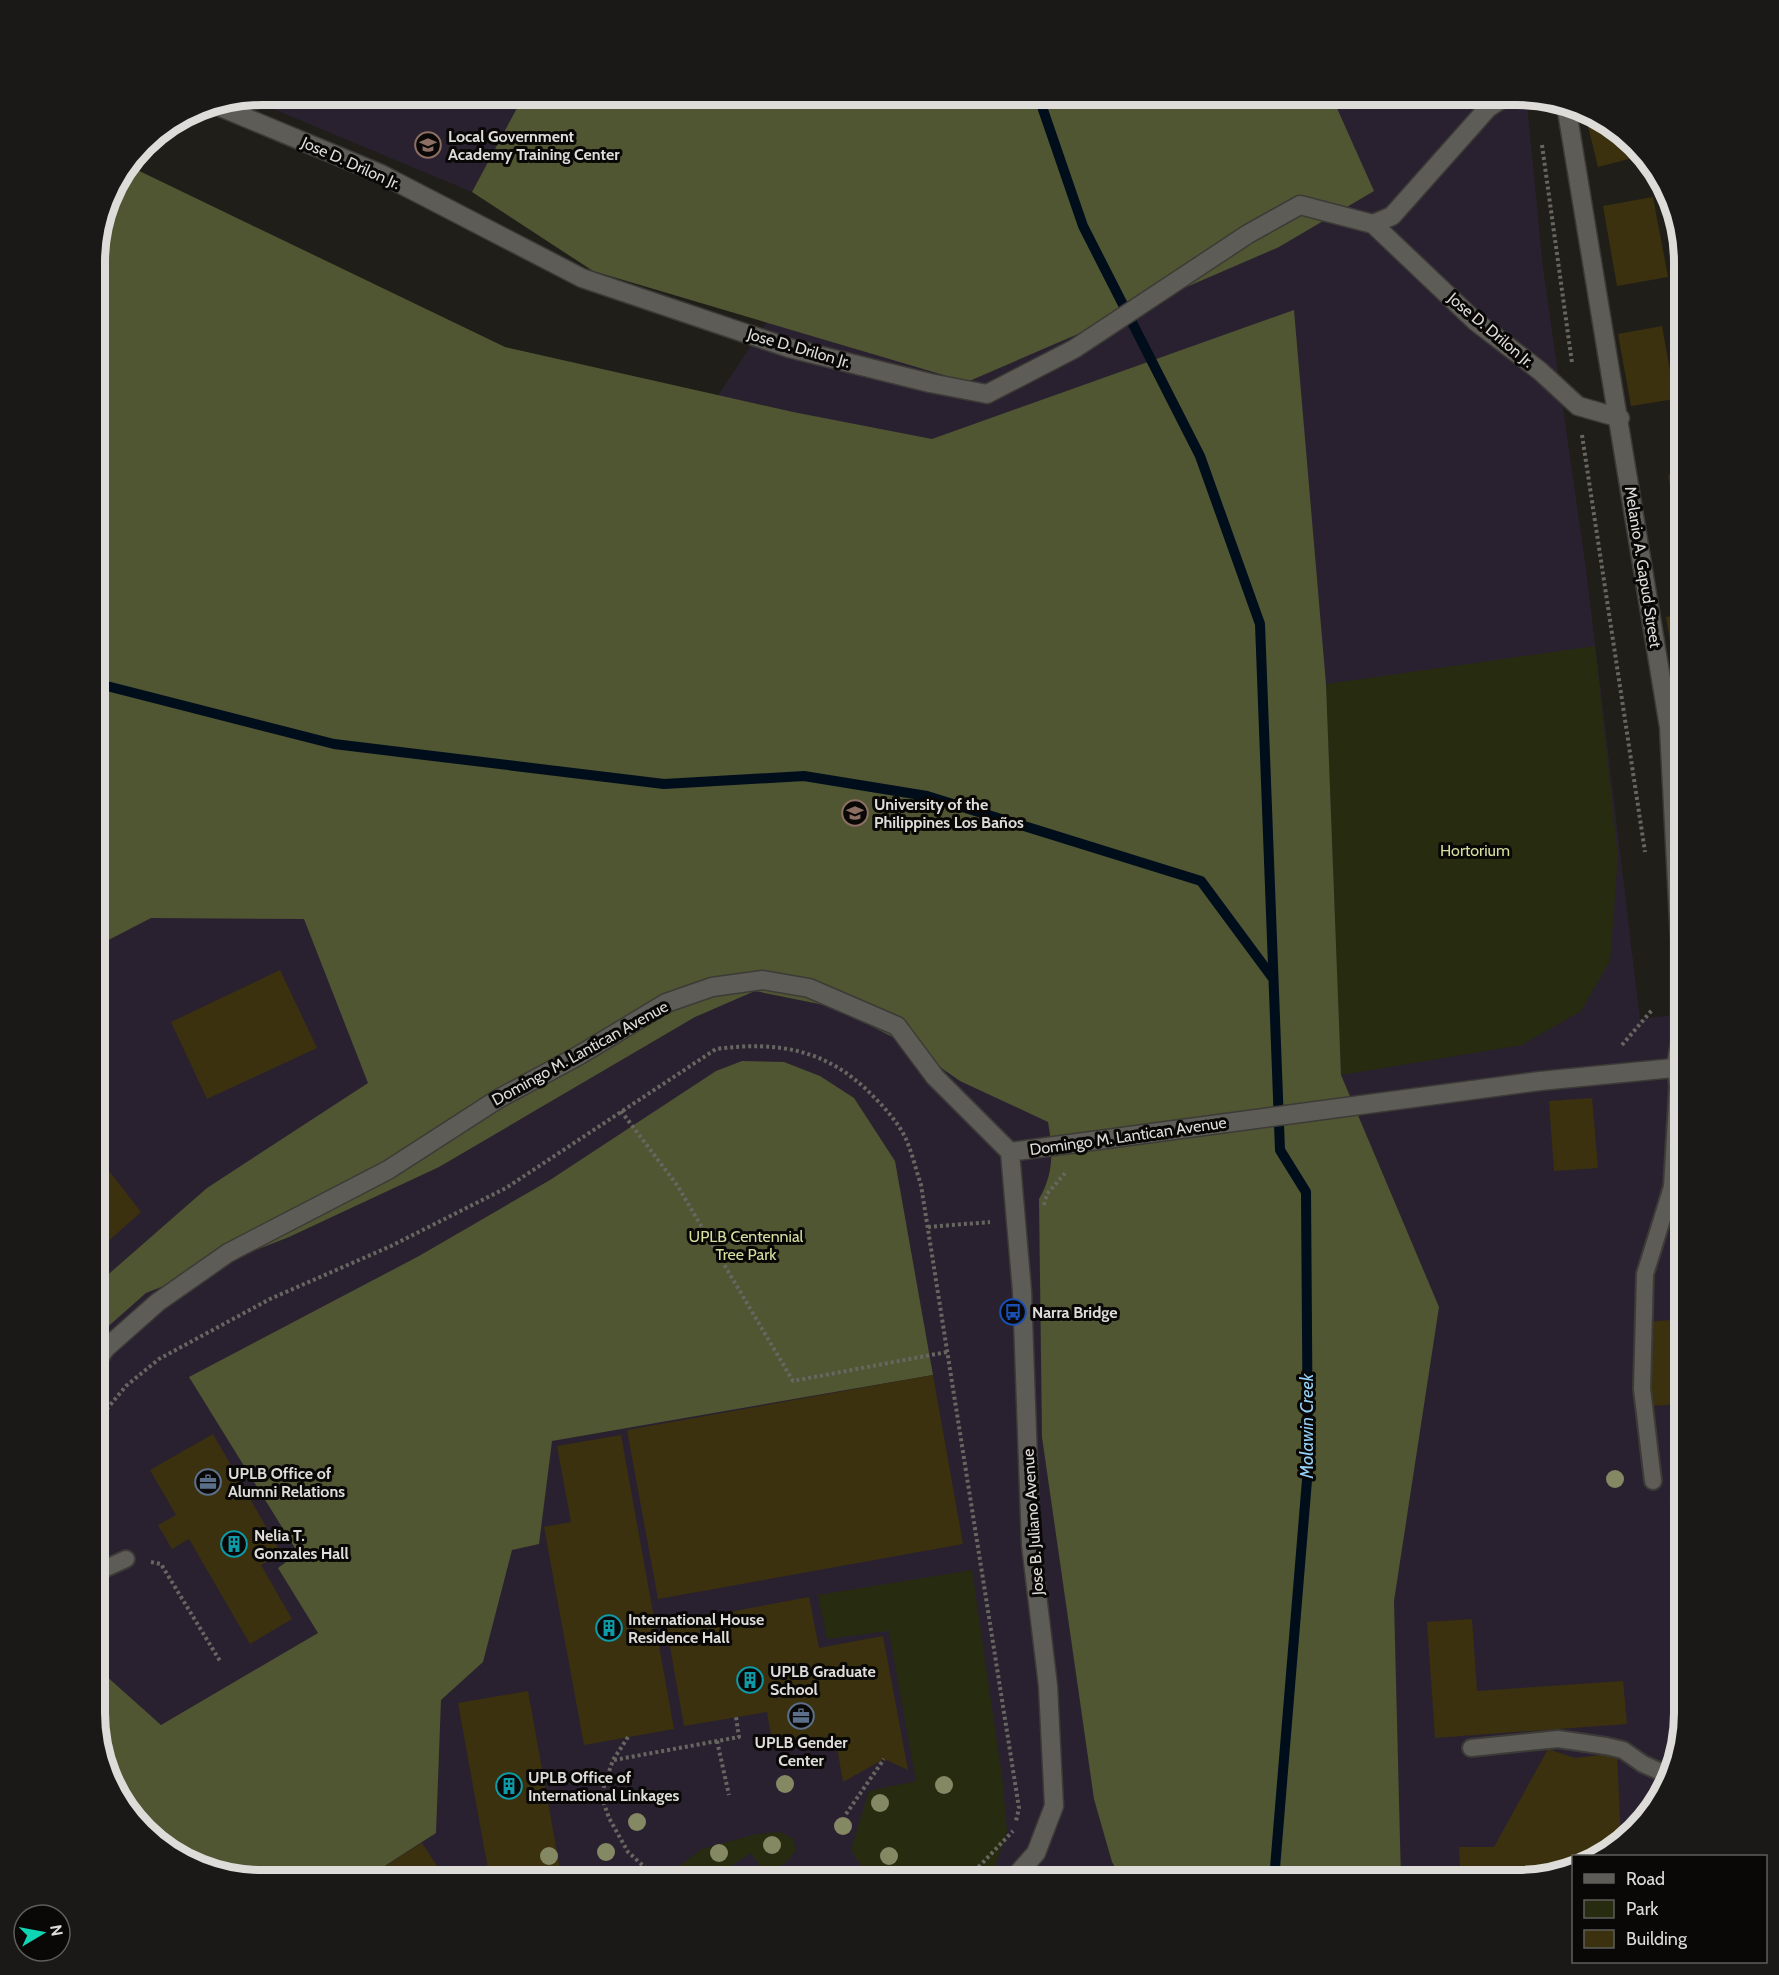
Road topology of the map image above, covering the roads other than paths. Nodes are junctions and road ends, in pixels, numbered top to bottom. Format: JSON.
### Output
{"nodes":[{"id":1,"x":1493,"y":105,"type":"edge"},
{"id":2,"x":226,"y":109,"type":"edge"},
{"id":3,"x":1567,"y":113,"type":"edge"},
{"id":4,"x":1373,"y":224,"type":"junction"},
{"id":5,"x":1620,"y":418,"type":"junction"},
{"id":6,"x":1674,"y":711,"type":"edge"},
{"id":7,"x":1674,"y":1069,"type":"edge"},
{"id":8,"x":1010,"y":1152,"type":"junction"},
{"id":9,"x":1674,"y":1153,"type":"edge"},
{"id":10,"x":105,"y":1349,"type":"edge"},
{"id":11,"x":1653,"y":1480,"type":"dead end"},
{"id":12,"x":126,"y":1559,"type":"road end"},
{"id":13,"x":105,"y":1568,"type":"edge"},
{"id":14,"x":1471,"y":1748,"type":"dead end"},
{"id":15,"x":1662,"y":1773,"type":"edge"},
{"id":16,"x":1021,"y":1870,"type":"edge"}],
"edges":[{"from":1,"to":4,"type":"street"},
{"from":2,"to":4,"type":"street","name":"Jose D. Drilon Jr."},
{"from":3,"to":5,"type":"street","name":"Melanio A. Gapud Street"},
{"from":4,"to":5,"type":"street","name":"Jose D. Drilon Jr."},
{"from":5,"to":6,"type":"street","name":"Melanio A. Gapud Street"},
{"from":7,"to":8,"type":"street","name":"Domingo M. Lantican Avenue"},
{"from":8,"to":10,"type":"street","name":"Domingo M. Lantican Avenue"},
{"from":8,"to":16,"type":"street","name":"Jose B. Juliano Avenue"},
{"from":9,"to":11,"type":"lane"},
{"from":12,"to":13,"type":"lane"},
{"from":14,"to":15,"type":"lane"}]}
